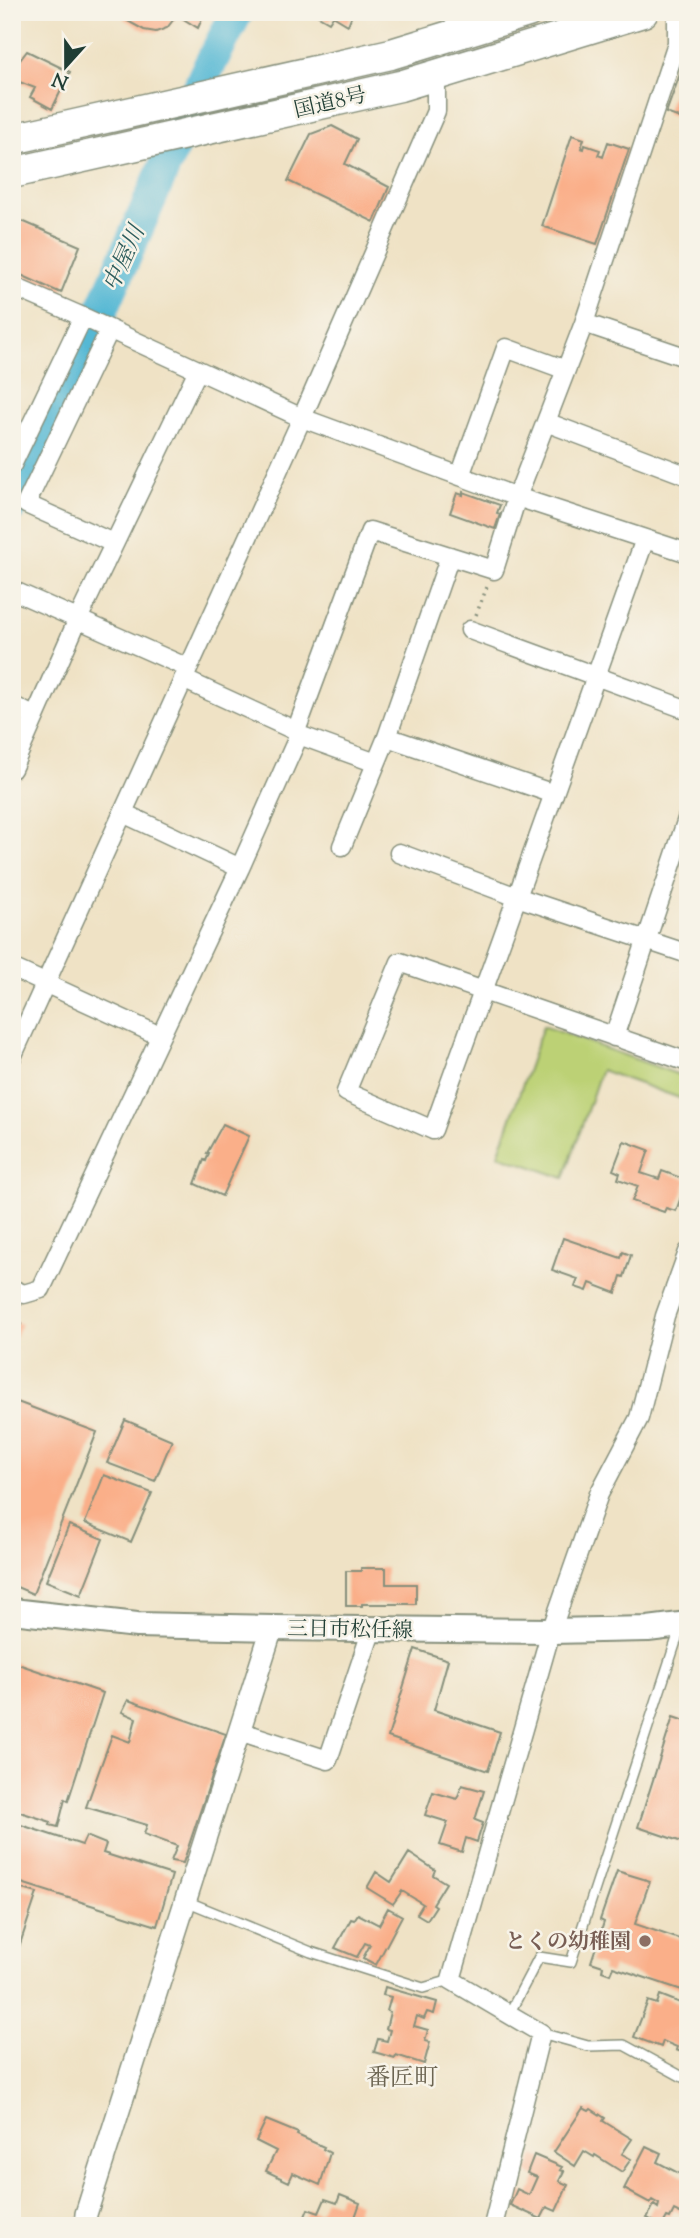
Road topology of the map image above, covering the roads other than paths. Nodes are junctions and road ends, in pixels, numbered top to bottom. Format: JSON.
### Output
{"nodes":[{"id":1,"x":528,"y":12,"type":"edge"},
{"id":2,"x":643,"y":12,"type":"edge"},
{"id":3,"x":677,"y":12,"type":"edge"},
{"id":4,"x":436,"y":75,"type":"junction"},
{"id":5,"x":12,"y":139,"type":"edge"},
{"id":6,"x":12,"y":173,"type":"edge"},
{"id":7,"x":12,"y":286,"type":"edge"},
{"id":8,"x":584,"y":323,"type":"junction"},
{"id":9,"x":96,"y":324,"type":"junction"},
{"id":10,"x":688,"y":358,"type":"edge"},
{"id":11,"x":198,"y":370,"type":"junction"},
{"id":12,"x":566,"y":370,"type":"junction"},
{"id":13,"x":302,"y":418,"type":"junction"},
{"id":14,"x":546,"y":422,"type":"junction"},
{"id":15,"x":12,"y":465,"type":"edge"},
{"id":16,"x":460,"y":476,"type":"junction"},
{"id":17,"x":688,"y":476,"type":"edge"},
{"id":18,"x":517,"y":497,"type":"junction"},
{"id":19,"x":645,"y":539,"type":"junction"},
{"id":20,"x":113,"y":543,"type":"junction"},
{"id":21,"x":686,"y":547,"type":"edge"},
{"id":22,"x":450,"y":556,"type":"junction"},
{"id":23,"x":12,"y":590,"type":"edge"},
{"id":24,"x":78,"y":619,"type":"junction"},
{"id":25,"x":470,"y":630,"type":"road end"},
{"id":26,"x":186,"y":673,"type":"junction"},
{"id":27,"x":596,"y":676,"type":"junction"},
{"id":28,"x":12,"y":705,"type":"edge"},
{"id":29,"x":688,"y":710,"type":"edge"},
{"id":30,"x":35,"y":717,"type":"junction"},
{"id":31,"x":298,"y":733,"type":"junction"},
{"id":32,"x":387,"y":737,"type":"junction"},
{"id":33,"x":376,"y":763,"type":"junction"},
{"id":34,"x":12,"y":769,"type":"edge"},
{"id":35,"x":554,"y":794,"type":"junction"},
{"id":36,"x":122,"y":813,"type":"junction"},
{"id":37,"x":688,"y":816,"type":"edge"},
{"id":38,"x":342,"y":846,"type":"dead end"},
{"id":39,"x":399,"y":853,"type":"dead end"},
{"id":40,"x":240,"y":868,"type":"junction"},
{"id":41,"x":517,"y":897,"type":"junction"},
{"id":42,"x":646,"y":940,"type":"junction"},
{"id":43,"x":688,"y":954,"type":"edge"},
{"id":44,"x":12,"y":968,"type":"edge"},
{"id":45,"x":46,"y":983,"type":"junction"},
{"id":46,"x":484,"y":991,"type":"junction"},
{"id":47,"x":160,"y":1036,"type":"junction"},
{"id":48,"x":614,"y":1037,"type":"junction"},
{"id":49,"x":12,"y":1057,"type":"edge"},
{"id":50,"x":688,"y":1062,"type":"edge"},
{"id":51,"x":688,"y":1252,"type":"edge"},
{"id":52,"x":12,"y":1289,"type":"edge"},
{"id":53,"x":12,"y":1611,"type":"edge"},
{"id":54,"x":685,"y":1624,"type":"edge"},
{"id":55,"x":272,"y":1628,"type":"junction"},
{"id":56,"x":372,"y":1629,"type":"junction"},
{"id":57,"x":551,"y":1631,"type":"junction"},
{"id":58,"x":239,"y":1731,"type":"junction"},
{"id":59,"x":186,"y":1901,"type":"junction"},
{"id":60,"x":451,"y":1980,"type":"junction"},
{"id":61,"x":509,"y":2014,"type":"junction"},
{"id":62,"x":541,"y":2033,"type":"junction"},
{"id":63,"x":688,"y":2080,"type":"edge"},
{"id":64,"x":85,"y":2226,"type":"edge"},
{"id":65,"x":493,"y":2226,"type":"edge"}],
"edges":[{"from":1,"to":5,"type":"highway","name":"国道8号"},
{"from":2,"to":4,"type":"highway","name":"国道8号"},
{"from":3,"to":8,"type":"street"},
{"from":4,"to":6,"type":"highway","name":"国道8号"},
{"from":4,"to":13,"type":"street"},
{"from":7,"to":9,"type":"street"},
{"from":8,"to":10,"type":"street"},
{"from":8,"to":12,"type":"street"},
{"from":9,"to":11,"type":"street"},
{"from":9,"to":15,"type":"street"},
{"from":9,"to":20,"type":"street"},
{"from":11,"to":13,"type":"street"},
{"from":11,"to":20,"type":"street"},
{"from":12,"to":14,"type":"street"},
{"from":12,"to":16,"type":"street"},
{"from":13,"to":16,"type":"street"},
{"from":13,"to":26,"type":"street"},
{"from":14,"to":17,"type":"street"},
{"from":14,"to":18,"type":"street"},
{"from":16,"to":18,"type":"street"},
{"from":18,"to":19,"type":"street"},
{"from":18,"to":22,"type":"street"},
{"from":19,"to":21,"type":"street"},
{"from":19,"to":27,"type":"street"},
{"from":20,"to":24,"type":"street"},
{"from":22,"to":31,"type":"street"},
{"from":22,"to":32,"type":"street"},
{"from":23,"to":24,"type":"street"},
{"from":24,"to":26,"type":"street"},
{"from":24,"to":30,"type":"street"},
{"from":25,"to":27,"type":"street"},
{"from":26,"to":31,"type":"street"},
{"from":26,"to":36,"type":"street"},
{"from":27,"to":29,"type":"street"},
{"from":27,"to":35,"type":"street"},
{"from":28,"to":30,"type":"street"},
{"from":30,"to":34,"type":"street"},
{"from":31,"to":33,"type":"street"},
{"from":31,"to":40,"type":"street"},
{"from":32,"to":33,"type":"street"},
{"from":32,"to":35,"type":"street"},
{"from":33,"to":38,"type":"street"},
{"from":35,"to":41,"type":"street"},
{"from":36,"to":40,"type":"street"},
{"from":36,"to":45,"type":"street"},
{"from":37,"to":42,"type":"street"},
{"from":39,"to":41,"type":"street"},
{"from":40,"to":47,"type":"street"},
{"from":41,"to":42,"type":"street"},
{"from":41,"to":46,"type":"street"},
{"from":42,"to":43,"type":"street"},
{"from":42,"to":48,"type":"street"},
{"from":44,"to":45,"type":"street"},
{"from":45,"to":47,"type":"street"},
{"from":45,"to":49,"type":"street"},
{"from":46,"to":46,"type":"street"},
{"from":46,"to":48,"type":"street"},
{"from":47,"to":52,"type":"street"},
{"from":48,"to":50,"type":"street"},
{"from":51,"to":57,"type":"street"},
{"from":53,"to":55,"type":"main road","name":"三日市松任線"},
{"from":54,"to":57,"type":"main road","name":"三日市松任線"},
{"from":54,"to":61,"type":"lane"},
{"from":55,"to":56,"type":"main road","name":"三日市松任線"},
{"from":55,"to":58,"type":"street"},
{"from":56,"to":57,"type":"main road","name":"三日市松任線"},
{"from":56,"to":58,"type":"street"},
{"from":57,"to":60,"type":"street"},
{"from":58,"to":59,"type":"street"},
{"from":59,"to":60,"type":"lane"},
{"from":59,"to":64,"type":"street"},
{"from":60,"to":61,"type":"street"},
{"from":61,"to":62,"type":"street"},
{"from":62,"to":63,"type":"lane"},
{"from":62,"to":65,"type":"street"}]}
